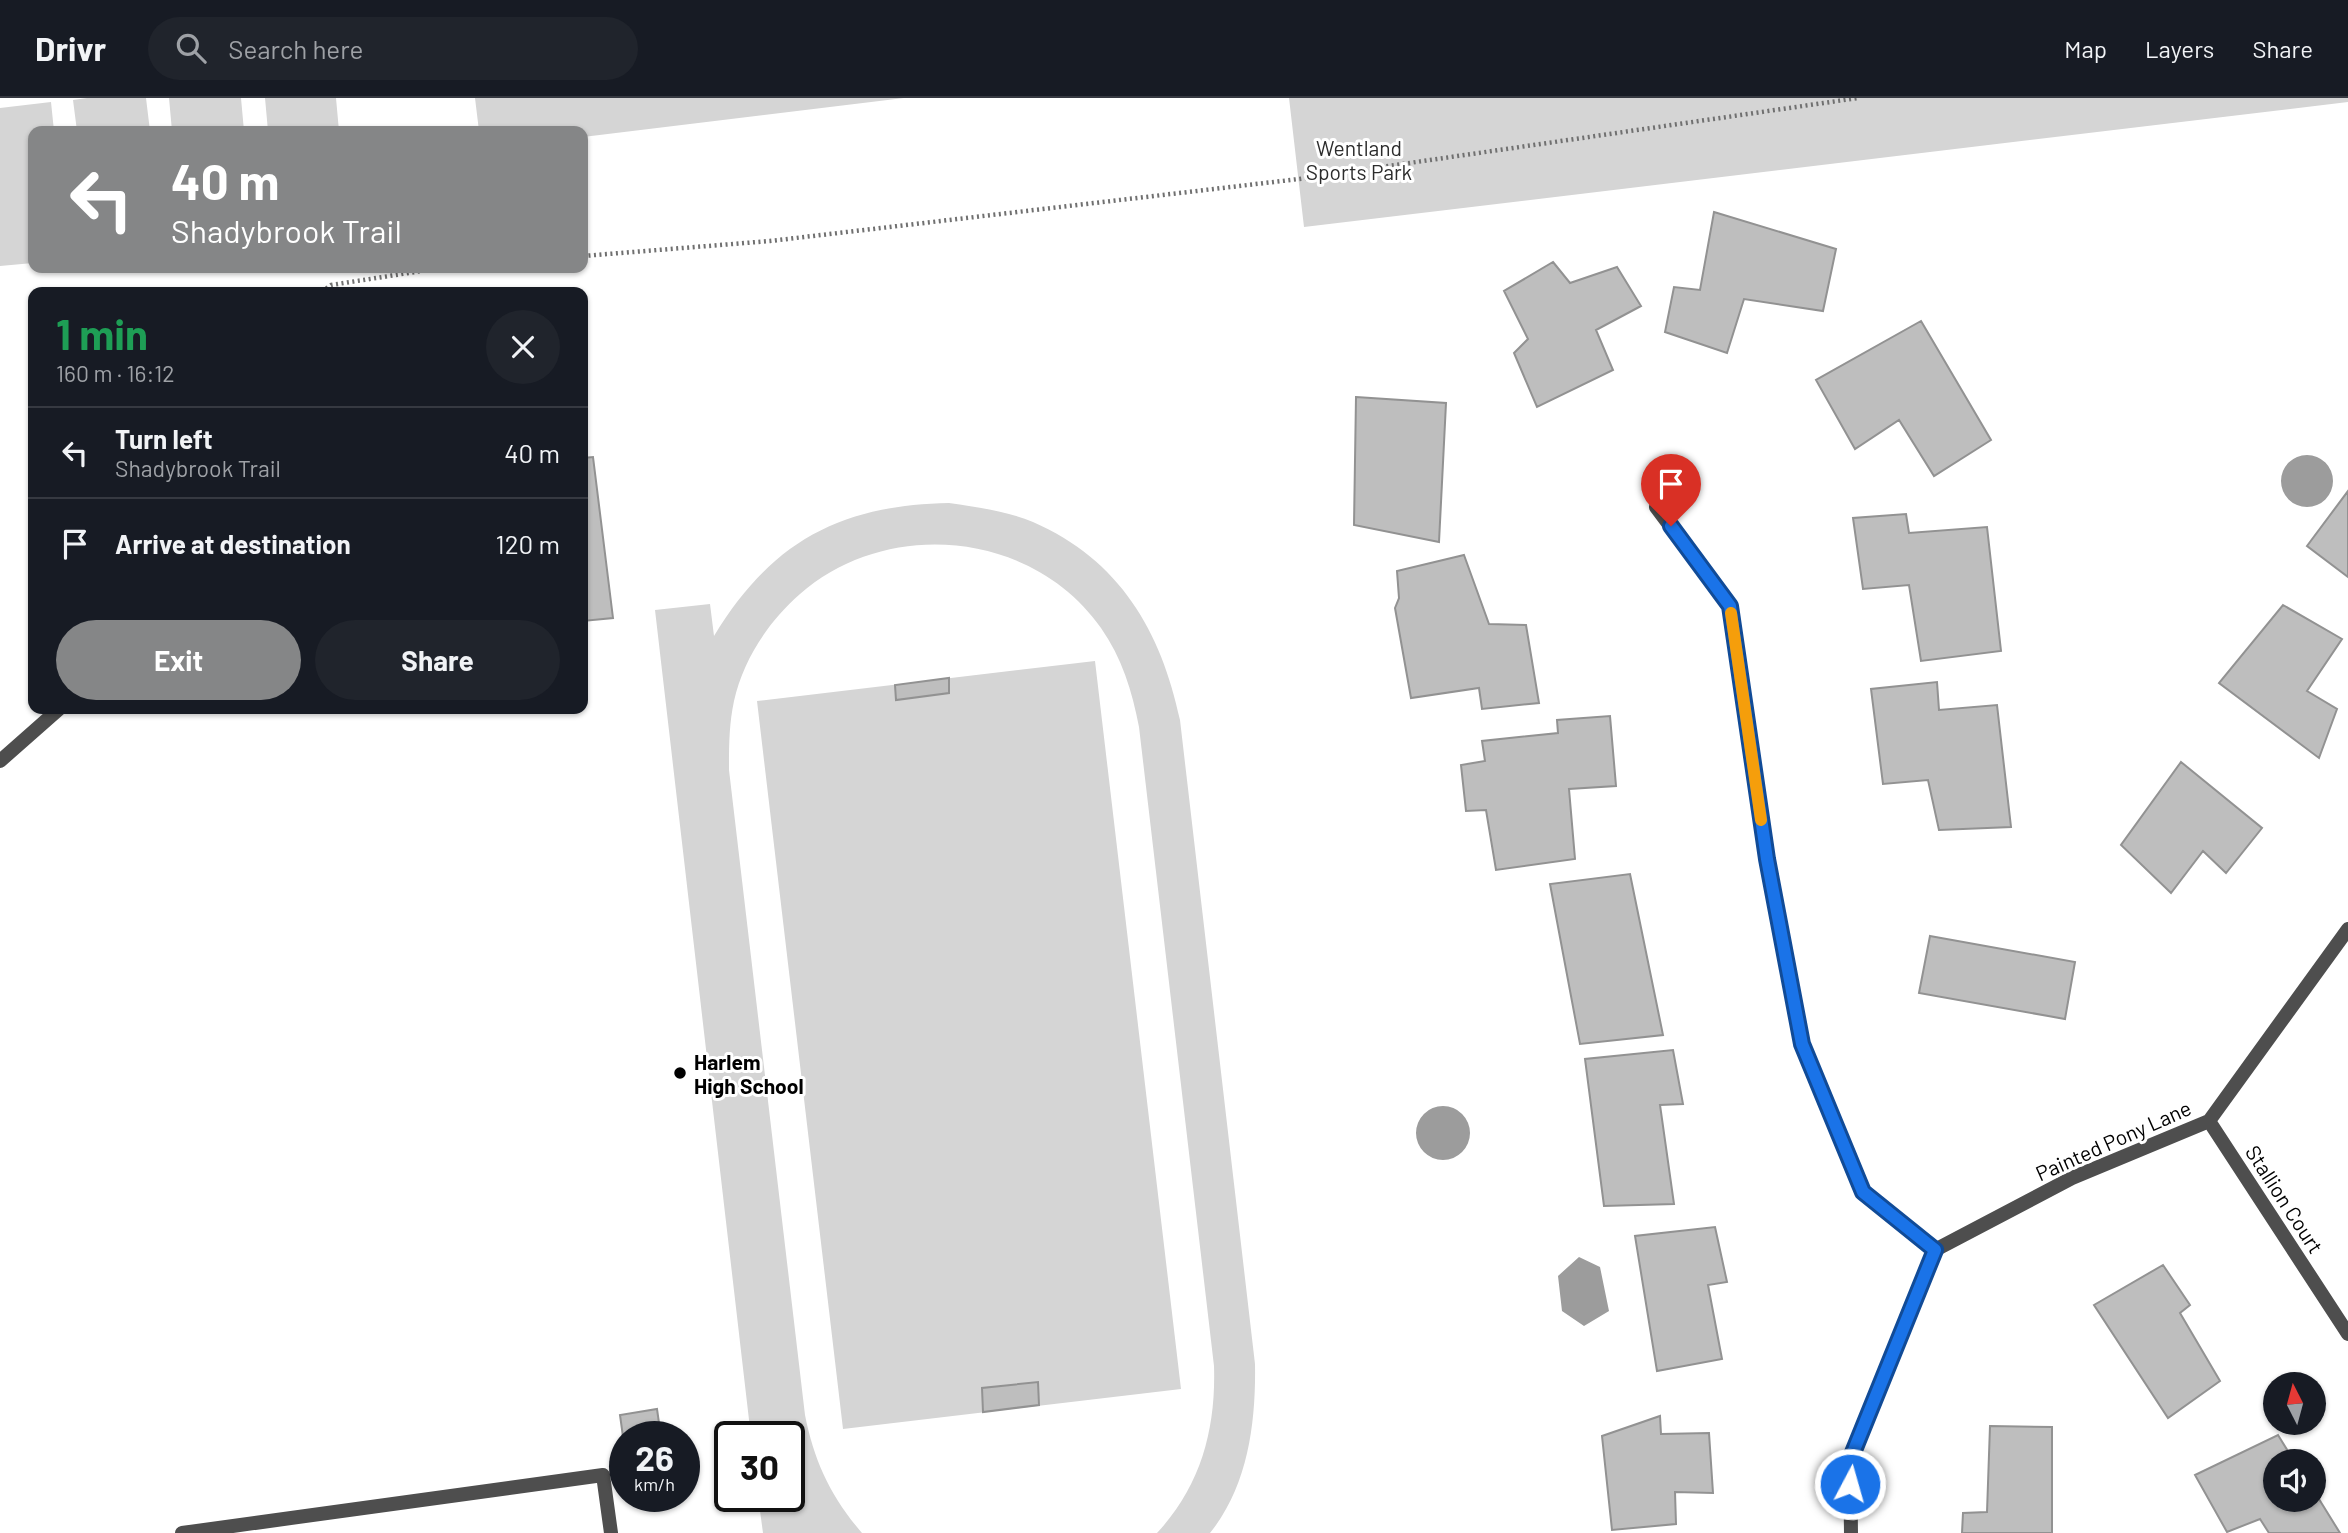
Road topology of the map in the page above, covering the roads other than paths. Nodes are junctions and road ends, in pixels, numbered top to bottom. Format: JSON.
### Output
{"nodes":[{"id":1,"x":1656,"y":506,"type":"dead end"},
{"id":2,"x":53,"y":714,"type":"edge"},
{"id":3,"x":0,"y":761,"type":"edge"},
{"id":4,"x":2348,"y":929,"type":"edge"},
{"id":5,"x":2209,"y":1121,"type":"junction"},
{"id":6,"x":1935,"y":1250,"type":"junction"},
{"id":7,"x":2348,"y":1334,"type":"edge"},
{"id":8,"x":181,"y":1533,"type":"edge"},
{"id":9,"x":611,"y":1533,"type":"edge"},
{"id":10,"x":1851,"y":1533,"type":"edge"}],
"edges":[{"from":1,"to":6,"type":"street"},
{"from":2,"to":3,"type":"street"},
{"from":4,"to":5,"type":"street","name":"Painted Pony Lane"},
{"from":5,"to":6,"type":"street","name":"Painted Pony Lane"},
{"from":5,"to":7,"type":"street","name":"Stallion Court"},
{"from":6,"to":10,"type":"street"},
{"from":8,"to":9,"type":"street"}]}
